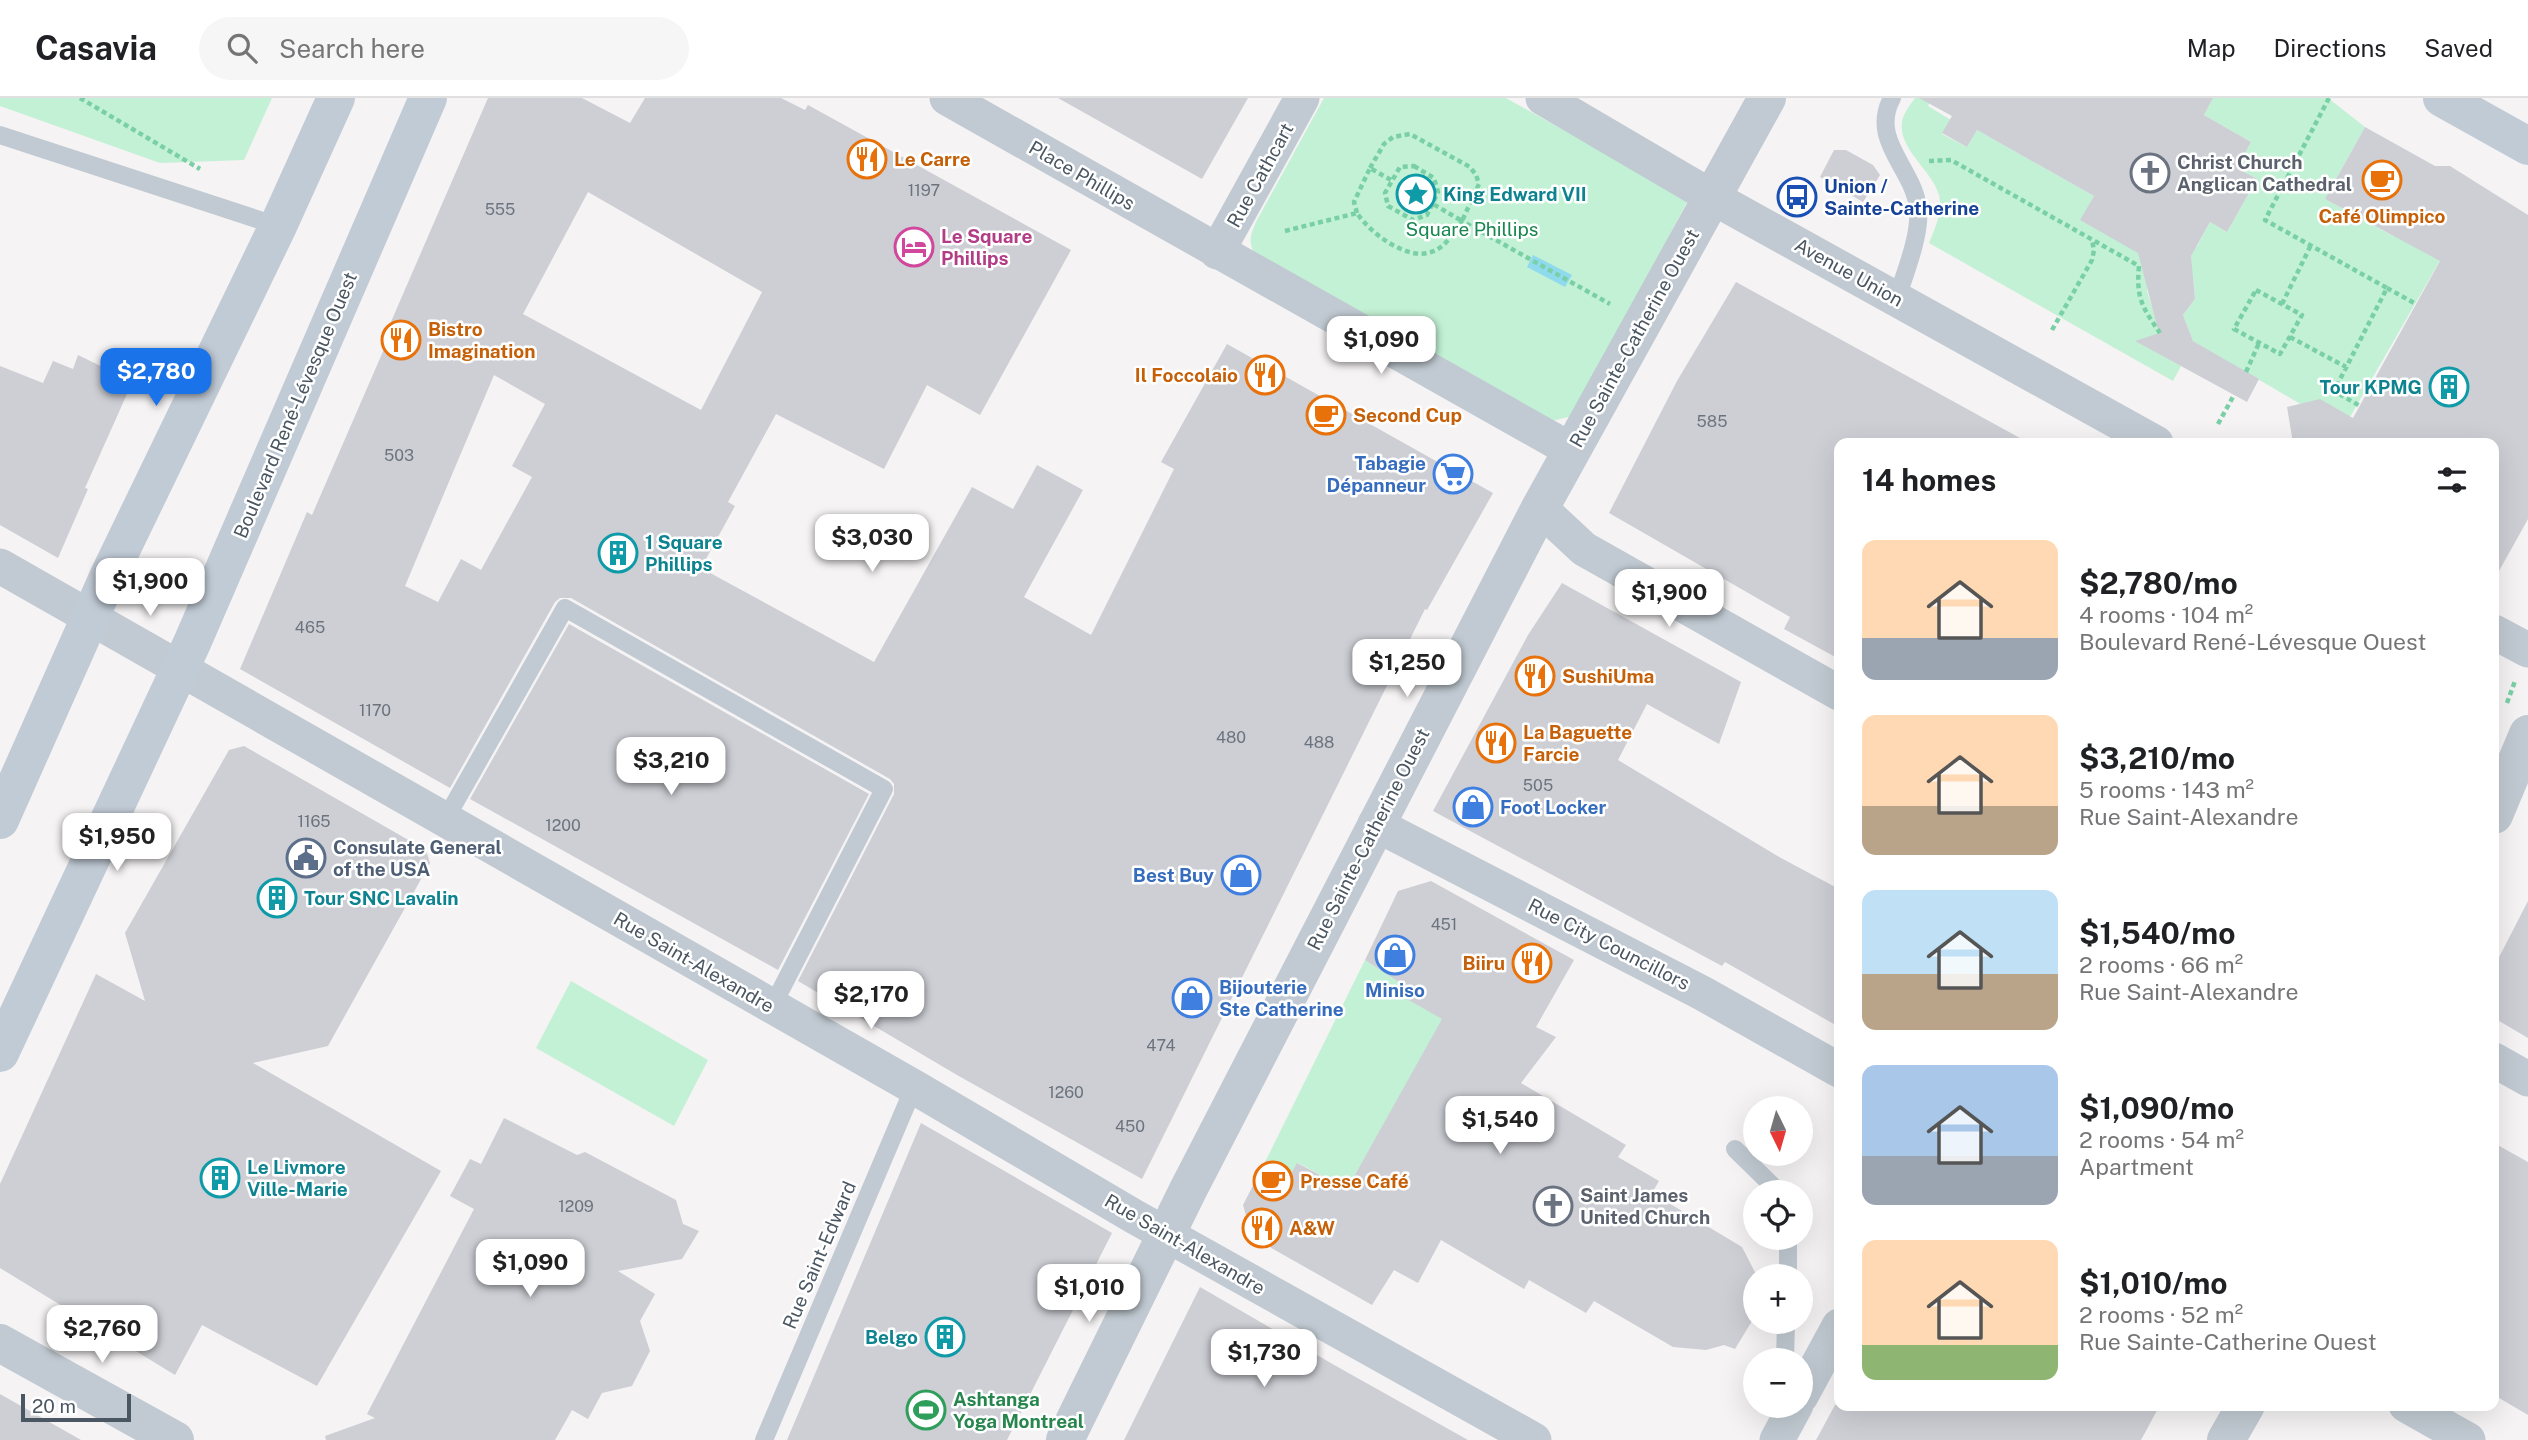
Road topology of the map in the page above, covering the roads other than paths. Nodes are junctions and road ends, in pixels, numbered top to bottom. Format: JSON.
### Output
{"nodes":[{"id":1,"x":336,"y":98,"type":"edge"},
{"id":2,"x":428,"y":98,"type":"edge"},
{"id":3,"x":947,"y":98,"type":"edge"},
{"id":4,"x":1302,"y":98,"type":"edge"},
{"id":5,"x":1543,"y":98,"type":"edge"},
{"id":6,"x":1767,"y":98,"type":"edge"},
{"id":7,"x":1892,"y":98,"type":"edge"},
{"id":8,"x":2442,"y":98,"type":"edge"},
{"id":9,"x":0,"y":135,"type":"edge"},
{"id":10,"x":2528,"y":146,"type":"edge"},
{"id":11,"x":1712,"y":197,"type":"junction"},
{"id":12,"x":278,"y":226,"type":"junction"},
{"id":13,"x":1217,"y":251,"type":"junction"},
{"id":14,"x":1897,"y":298,"type":"junction"},
{"id":15,"x":2147,"y":438,"type":"edge"},
{"id":16,"x":1572,"y":450,"type":"junction"},
{"id":17,"x":1540,"y":508,"type":"junction"},
{"id":18,"x":0,"y":566,"type":"edge"},
{"id":19,"x":92,"y":617,"type":"junction"},
{"id":20,"x":2499,"y":635,"type":"edge"},
{"id":21,"x":2528,"y":650,"type":"edge"},
{"id":22,"x":181,"y":667,"type":"junction"},
{"id":23,"x":1834,"y":690,"type":"edge"},
{"id":24,"x":2515,"y":723,"type":"edge"},
{"id":25,"x":2499,"y":793,"type":"edge"},
{"id":26,"x":0,"y":820,"type":"edge"},
{"id":27,"x":445,"y":820,"type":"junction"},
{"id":28,"x":1375,"y":824,"type":"junction"},
{"id":29,"x":772,"y":1007,"type":"junction"},
{"id":30,"x":0,"y":1053,"type":"edge"},
{"id":31,"x":2499,"y":1063,"type":"edge"},
{"id":32,"x":1834,"y":1067,"type":"edge"},
{"id":33,"x":2528,"y":1079,"type":"edge"},
{"id":34,"x":914,"y":1087,"type":"junction"},
{"id":35,"x":1735,"y":1149,"type":"dead end"},
{"id":36,"x":1767,"y":1180,"type":"edge"},
{"id":37,"x":1166,"y":1234,"type":"junction"},
{"id":38,"x":1834,"y":1335,"type":"edge"},
{"id":39,"x":0,"y":1343,"type":"edge"},
{"id":40,"x":1813,"y":1372,"type":"edge"},
{"id":41,"x":2243,"y":1411,"type":"edge"},
{"id":42,"x":2417,"y":1411,"type":"edge"},
{"id":43,"x":1788,"y":1418,"type":"edge"},
{"id":44,"x":174,"y":1440,"type":"edge"},
{"id":45,"x":764,"y":1440,"type":"edge"},
{"id":46,"x":1065,"y":1440,"type":"edge"},
{"id":47,"x":1534,"y":1440,"type":"edge"},
{"id":48,"x":1777,"y":1440,"type":"edge"},
{"id":49,"x":2226,"y":1440,"type":"edge"},
{"id":50,"x":2468,"y":1440,"type":"edge"}],
"edges":[{"from":1,"to":12,"type":"main road"},
{"from":2,"to":22,"type":"main road","name":"Boulevard René-Lévesque Ouest"},
{"from":3,"to":13,"type":"street","name":"Place Phillips"},
{"from":4,"to":13,"type":"street","name":"Rue Cathcart"},
{"from":5,"to":11,"type":"street","name":"Avenue Union"},
{"from":6,"to":11,"type":"street","name":"Rue Sainte-Catherine Ouest"},
{"from":7,"to":14,"type":"lane"},
{"from":8,"to":10,"type":"main road"},
{"from":9,"to":12,"type":"lane"},
{"from":11,"to":14,"type":"street","name":"Avenue Union"},
{"from":11,"to":16,"type":"street","name":"Rue Sainte-Catherine Ouest"},
{"from":12,"to":19,"type":"main road"},
{"from":13,"to":16,"type":"street","name":"Place Phillips"},
{"from":14,"to":15,"type":"street","name":"Avenue Union"},
{"from":16,"to":17,"type":"street","name":"Rue Sainte-Catherine Ouest"},
{"from":17,"to":23,"type":"street"},
{"from":17,"to":28,"type":"street","name":"Rue Sainte-Catherine Ouest"},
{"from":18,"to":19,"type":"street","name":"Rue Saint-Alexandre"},
{"from":19,"to":22,"type":"street","name":"Rue Saint-Alexandre"},
{"from":19,"to":26,"type":"main road"},
{"from":20,"to":21,"type":"street"},
{"from":22,"to":27,"type":"street","name":"Rue Saint-Alexandre"},
{"from":22,"to":30,"type":"main road","name":"Boulevard René-Lévesque Ouest"},
{"from":24,"to":25,"type":"street"},
{"from":27,"to":29,"type":"street","name":"Rue Saint-Alexandre"},
{"from":27,"to":29,"type":"lane"},
{"from":28,"to":32,"type":"street","name":"Rue City Councillors"},
{"from":28,"to":37,"type":"street","name":"Rue Sainte-Catherine Ouest"},
{"from":29,"to":34,"type":"street","name":"Rue Saint-Alexandre"},
{"from":31,"to":33,"type":"street"},
{"from":34,"to":37,"type":"street","name":"Rue Saint-Alexandre"},
{"from":34,"to":45,"type":"lane","name":"Rue Saint-Edward"},
{"from":35,"to":36,"type":"lane"},
{"from":37,"to":46,"type":"street","name":"Rue Sainte-Catherine Ouest"},
{"from":37,"to":47,"type":"street","name":"Rue Saint-Alexandre"},
{"from":38,"to":40,"type":"street"},
{"from":39,"to":44,"type":"street"},
{"from":41,"to":49,"type":"street"},
{"from":42,"to":50,"type":"street"},
{"from":43,"to":48,"type":"street"}]}
